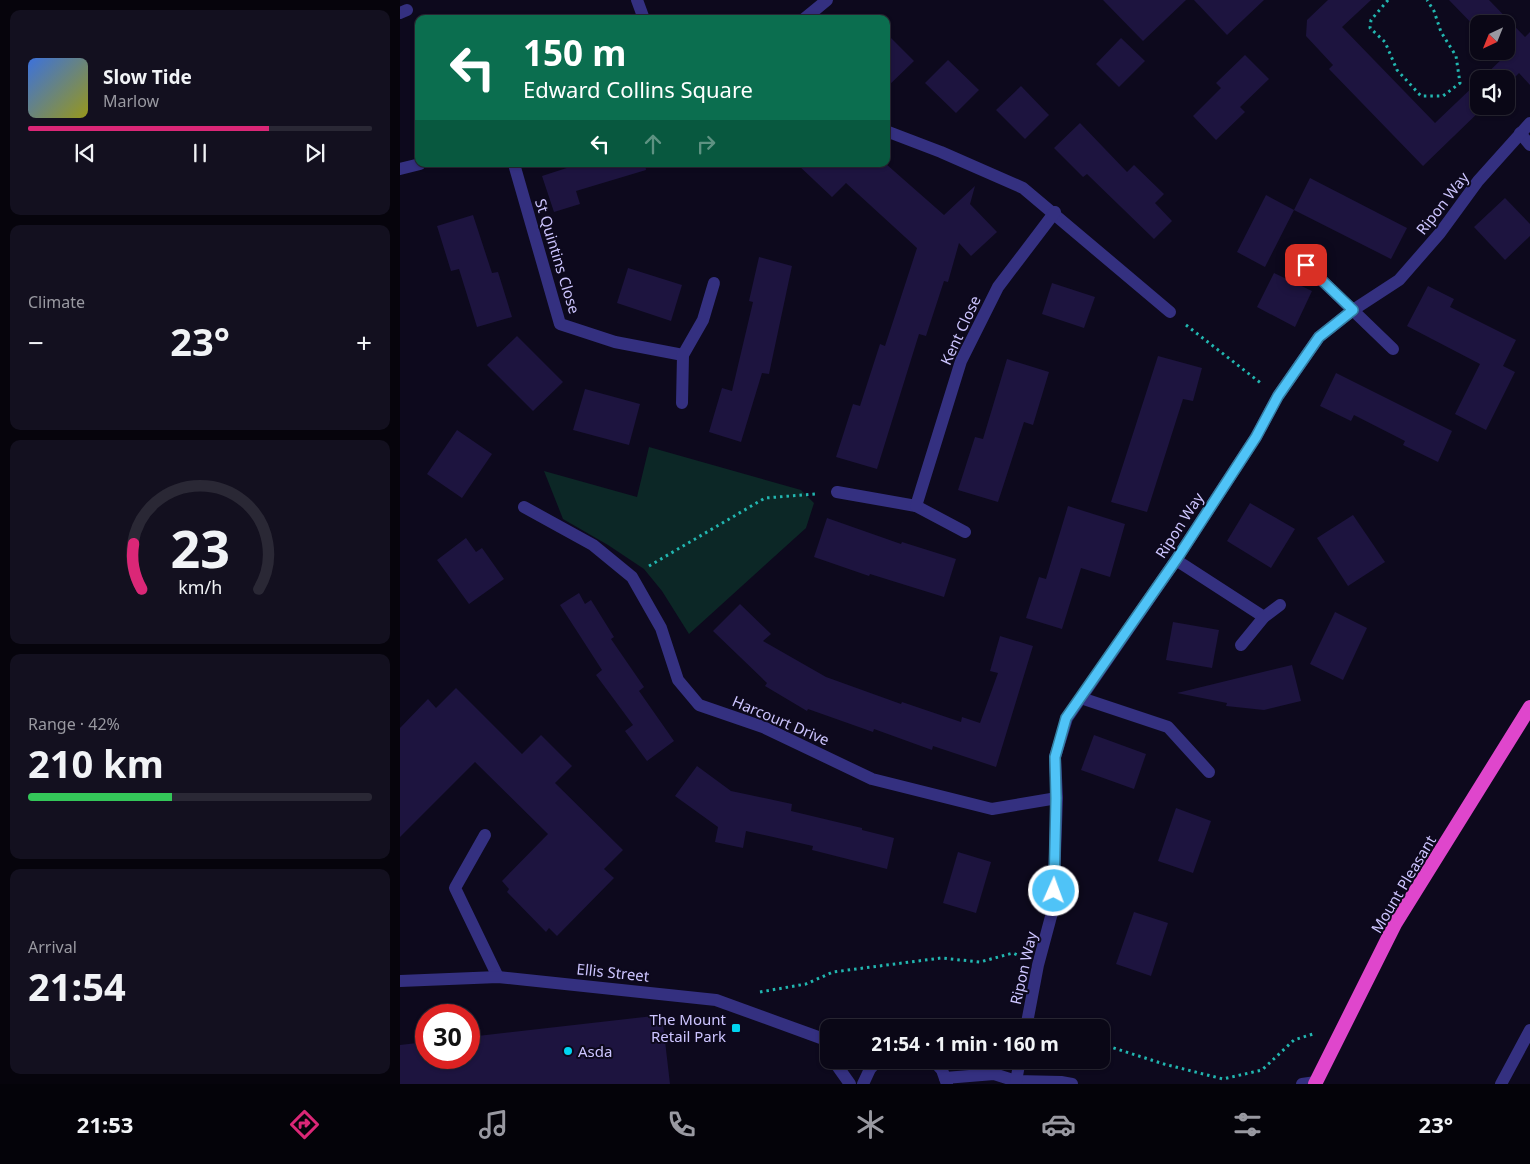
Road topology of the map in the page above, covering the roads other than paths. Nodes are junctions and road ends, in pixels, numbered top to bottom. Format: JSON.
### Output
{"nodes":[{"id":1,"x":637,"y":0,"type":"edge"},
{"id":2,"x":827,"y":0,"type":"edge"},
{"id":3,"x":643,"y":15,"type":"edge"},
{"id":4,"x":809,"y":15,"type":"edge"},
{"id":5,"x":1530,"y":123,"type":"edge"},
{"id":6,"x":890,"y":133,"type":"edge"},
{"id":7,"x":1520,"y":133,"type":"junction"},
{"id":8,"x":1530,"y":145,"type":"edge"},
{"id":9,"x":415,"y":165,"type":"edge"},
{"id":10,"x":515,"y":167,"type":"edge"},
{"id":11,"x":400,"y":169,"type":"edge"},
{"id":12,"x":1055,"y":212,"type":"junction"},
{"id":13,"x":1306,"y":265,"type":"dead end"},
{"id":14,"x":714,"y":283,"type":"dead end"},
{"id":15,"x":1353,"y":310,"type":"junction"},
{"id":16,"x":1170,"y":312,"type":"road end"},
{"id":17,"x":1393,"y":349,"type":"dead end"},
{"id":18,"x":683,"y":355,"type":"junction"},
{"id":19,"x":682,"y":404,"type":"dead end"},
{"id":20,"x":837,"y":492,"type":"road end"},
{"id":21,"x":916,"y":506,"type":"junction"},
{"id":22,"x":524,"y":507,"type":"dead end"},
{"id":23,"x":965,"y":532,"type":"dead end"},
{"id":24,"x":1176,"y":560,"type":"junction"},
{"id":25,"x":1280,"y":605,"type":"dead end"},
{"id":26,"x":1264,"y":617,"type":"junction"},
{"id":27,"x":1241,"y":645,"type":"dead end"},
{"id":28,"x":1081,"y":698,"type":"junction"},
{"id":29,"x":1530,"y":707,"type":"edge"},
{"id":30,"x":1208,"y":772,"type":"dead end"},
{"id":31,"x":1056,"y":798,"type":"junction"},
{"id":32,"x":485,"y":835,"type":"dead end"},
{"id":33,"x":498,"y":977,"type":"junction"},
{"id":34,"x":400,"y":981,"type":"edge"},
{"id":35,"x":1028,"y":1019,"type":"edge"},
{"id":36,"x":1530,"y":1030,"type":"edge"},
{"id":37,"x":816,"y":1036,"type":"junction"},
{"id":38,"x":820,"y":1038,"type":"edge"},
{"id":39,"x":820,"y":1042,"type":"edge"},
{"id":40,"x":839,"y":1069,"type":"edge"},
{"id":41,"x":870,"y":1069,"type":"edge"},
{"id":42,"x":939,"y":1069,"type":"edge"},
{"id":43,"x":1018,"y":1069,"type":"edge"},
{"id":44,"x":994,"y":1074,"type":"junction"},
{"id":45,"x":946,"y":1081,"type":"edge"},
{"id":46,"x":1016,"y":1081,"type":"junction"},
{"id":47,"x":1310,"y":1083,"type":"edge"},
{"id":48,"x":850,"y":1084,"type":"edge"},
{"id":49,"x":863,"y":1084,"type":"edge"},
{"id":50,"x":979,"y":1084,"type":"edge"},
{"id":51,"x":1072,"y":1084,"type":"edge"},
{"id":52,"x":1501,"y":1084,"type":"edge"}],
"edges":[{"from":1,"to":3,"type":"street"},
{"from":2,"to":4,"type":"street"},
{"from":5,"to":7,"type":"street","name":"Ripon Way"},
{"from":6,"to":12,"type":"street"},
{"from":7,"to":8,"type":"street"},
{"from":7,"to":15,"type":"street","name":"Ripon Way"},
{"from":9,"to":11,"type":"street"},
{"from":10,"to":18,"type":"street","name":"St Quintins Close"},
{"from":12,"to":16,"type":"street"},
{"from":12,"to":21,"type":"street","name":"Kent Close"},
{"from":13,"to":15,"type":"street"},
{"from":14,"to":18,"type":"street"},
{"from":15,"to":17,"type":"street"},
{"from":15,"to":24,"type":"street","name":"Ripon Way"},
{"from":18,"to":19,"type":"street"},
{"from":20,"to":21,"type":"street"},
{"from":21,"to":23,"type":"street"},
{"from":22,"to":31,"type":"street","name":"Harcourt Drive"},
{"from":24,"to":26,"type":"street"},
{"from":24,"to":28,"type":"street","name":"Ripon Way"},
{"from":25,"to":26,"type":"street"},
{"from":26,"to":27,"type":"street"},
{"from":28,"to":30,"type":"street"},
{"from":28,"to":31,"type":"street","name":"Ripon Way"},
{"from":29,"to":47,"type":"highway","name":"Mount Pleasant"},
{"from":31,"to":35,"type":"street","name":"Ripon Way"},
{"from":32,"to":33,"type":"street"},
{"from":33,"to":34,"type":"street","name":"Ellis Street"},
{"from":33,"to":37,"type":"street","name":"Ellis Street"},
{"from":36,"to":52,"type":"street"},
{"from":37,"to":38,"type":"street","name":"Ellis Street"},
{"from":37,"to":39,"type":"street"},
{"from":40,"to":48,"type":"street"},
{"from":41,"to":49,"type":"street"},
{"from":42,"to":45,"type":"street"},
{"from":43,"to":46,"type":"street"},
{"from":44,"to":45,"type":"street"},
{"from":44,"to":46,"type":"street"},
{"from":44,"to":50,"type":"street"},
{"from":46,"to":51,"type":"street"}]}
